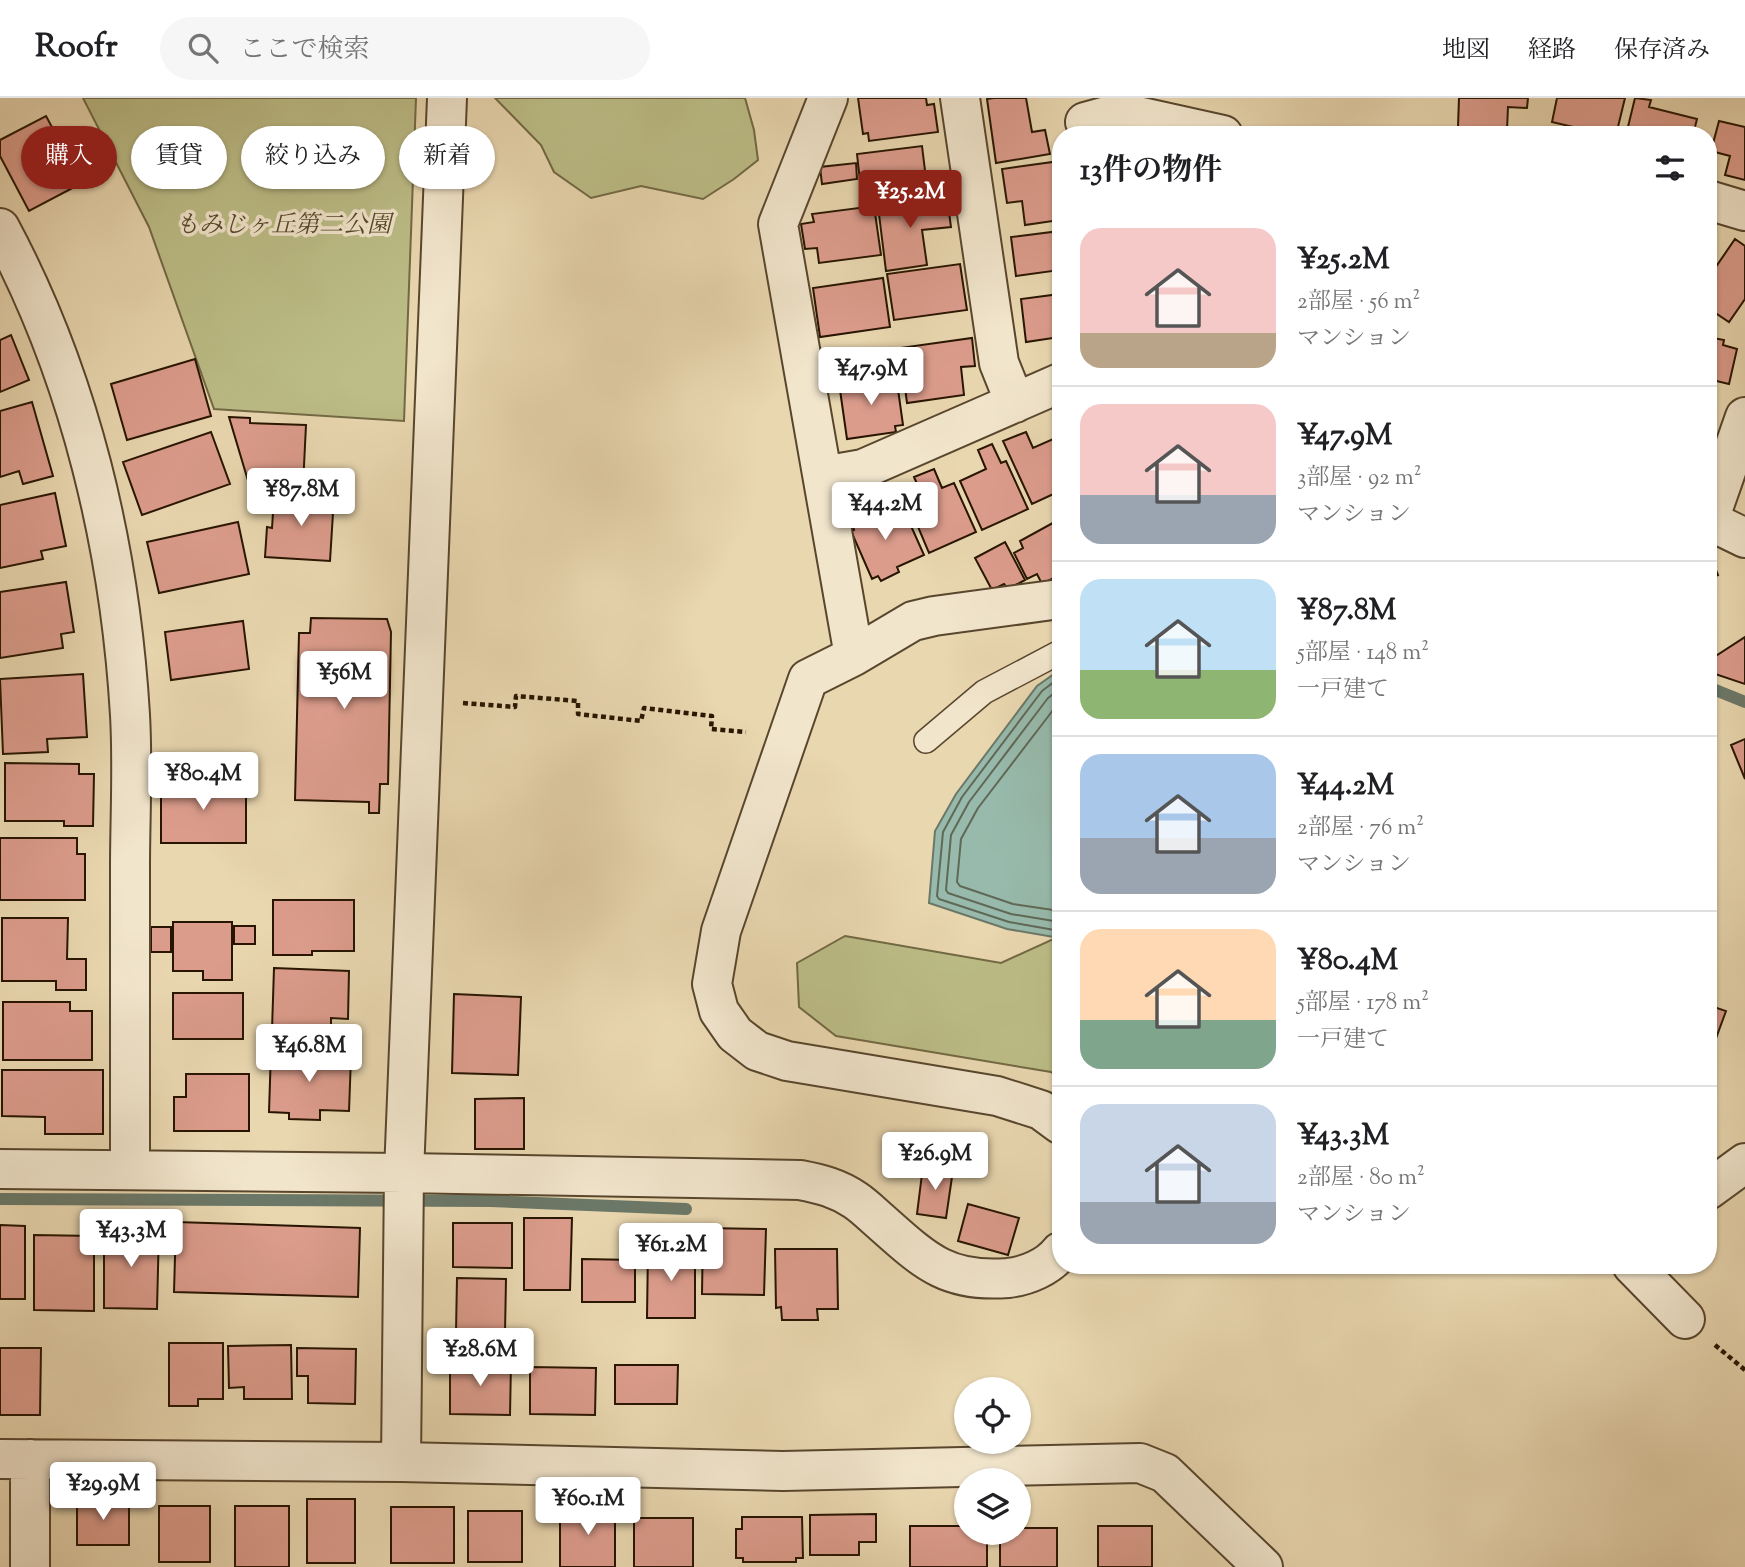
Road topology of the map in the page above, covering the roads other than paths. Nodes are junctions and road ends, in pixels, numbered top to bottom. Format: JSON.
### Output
{"nodes":[{"id":1,"x":447,"y":98,"type":"edge"},
{"id":2,"x":828,"y":98,"type":"edge"},
{"id":3,"x":960,"y":98,"type":"edge"},
{"id":4,"x":1085,"y":122,"type":"dead end"},
{"id":5,"x":1182,"y":126,"type":"edge"},
{"id":6,"x":1717,"y":203,"type":"edge"},
{"id":7,"x":1745,"y":211,"type":"edge"},
{"id":8,"x":0,"y":228,"type":"edge"},
{"id":9,"x":1052,"y":387,"type":"edge"},
{"id":10,"x":1015,"y":403,"type":"junction"},
{"id":11,"x":1745,"y":417,"type":"edge"},
{"id":12,"x":823,"y":477,"type":"junction"},
{"id":13,"x":1717,"y":495,"type":"edge"},
{"id":14,"x":1717,"y":524,"type":"edge"},
{"id":15,"x":1745,"y":538,"type":"edge"},
{"id":16,"x":1052,"y":600,"type":"edge"},
{"id":17,"x":854,"y":656,"type":"junction"},
{"id":18,"x":1052,"y":656,"type":"edge"},
{"id":19,"x":926,"y":741,"type":"dead end"},
{"id":20,"x":1052,"y":1118,"type":"edge"},
{"id":21,"x":1745,"y":1163,"type":"edge"},
{"id":22,"x":0,"y":1169,"type":"edge"},
{"id":23,"x":130,"y":1170,"type":"junction"},
{"id":24,"x":1717,"y":1183,"type":"edge"},
{"id":25,"x":404,"y":1191,"type":"junction"},
{"id":26,"x":1052,"y":1259,"type":"edge"},
{"id":27,"x":1641,"y":1274,"type":"edge"},
{"id":28,"x":1685,"y":1319,"type":"dead end"},
{"id":29,"x":15,"y":1459,"type":"edge"},
{"id":30,"x":401,"y":1462,"type":"junction"},
{"id":31,"x":30,"y":1567,"type":"edge"},
{"id":32,"x":1264,"y":1567,"type":"edge"}],
"edges":[{"from":1,"to":25,"type":"street"},
{"from":2,"to":12,"type":"street"},
{"from":3,"to":10,"type":"street"},
{"from":4,"to":5,"type":"street"},
{"from":6,"to":7,"type":"street"},
{"from":8,"to":23,"type":"street"},
{"from":9,"to":10,"type":"street"},
{"from":10,"to":12,"type":"street"},
{"from":11,"to":13,"type":"street"},
{"from":12,"to":17,"type":"street"},
{"from":14,"to":15,"type":"street"},
{"from":16,"to":17,"type":"street"},
{"from":17,"to":20,"type":"street"},
{"from":18,"to":19,"type":"lane"},
{"from":21,"to":24,"type":"street"},
{"from":22,"to":23,"type":"street"},
{"from":23,"to":25,"type":"street"},
{"from":25,"to":26,"type":"street"},
{"from":25,"to":30,"type":"street"},
{"from":27,"to":28,"type":"street"},
{"from":29,"to":30,"type":"street"},
{"from":29,"to":31,"type":"street"},
{"from":30,"to":32,"type":"street"}]}
